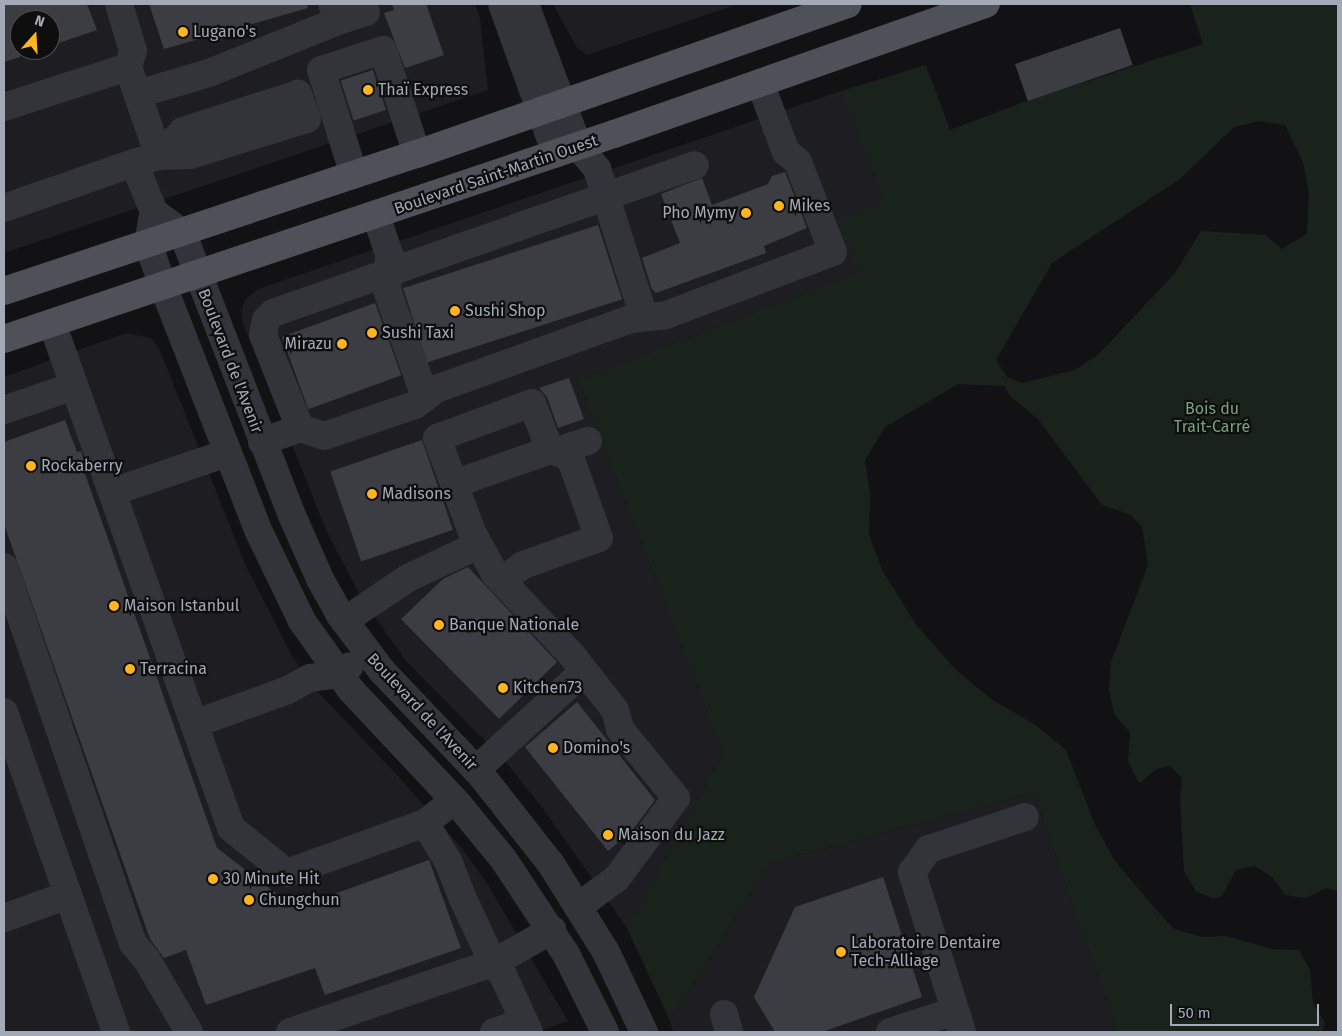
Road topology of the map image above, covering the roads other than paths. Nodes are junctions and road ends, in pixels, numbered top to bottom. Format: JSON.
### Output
{"nodes":[{"id":1,"x":119,"y":4,"type":"edge"},
{"id":2,"x":363,"y":4,"type":"edge"},
{"id":3,"x":502,"y":4,"type":"edge"},
{"id":4,"x":525,"y":4,"type":"edge"},
{"id":5,"x":848,"y":4,"type":"edge"},
{"id":6,"x":986,"y":4,"type":"edge"},
{"id":7,"x":335,"y":12,"type":"edge"},
{"id":8,"x":128,"y":67,"type":"junction"},
{"id":9,"x":760,"y":83,"type":"junction"},
{"id":10,"x":138,"y":94,"type":"junction"},
{"id":11,"x":4,"y":107,"type":"edge"},
{"id":12,"x":551,"y":107,"type":"junction"},
{"id":13,"x":567,"y":150,"type":"junction"},
{"id":14,"x":418,"y":154,"type":"junction"},
{"id":15,"x":147,"y":159,"type":"junction"},
{"id":16,"x":695,"y":165,"type":"dead end"},
{"id":17,"x":354,"y":175,"type":"junction"},
{"id":18,"x":605,"y":194,"type":"junction"},
{"id":19,"x":4,"y":208,"type":"edge"},
{"id":20,"x":154,"y":212,"type":"junction"},
{"id":21,"x":376,"y":215,"type":"junction"},
{"id":22,"x":182,"y":232,"type":"junction"},
{"id":23,"x":148,"y":244,"type":"junction"},
{"id":24,"x":388,"y":273,"type":"junction"},
{"id":25,"x":196,"y":275,"type":"junction"},
{"id":26,"x":163,"y":286,"type":"junction"},
{"id":27,"x":4,"y":291,"type":"edge"},
{"id":28,"x":644,"y":318,"type":"junction"},
{"id":29,"x":52,"y":323,"type":"junction"},
{"id":30,"x":4,"y":340,"type":"edge"},
{"id":31,"x":74,"y":386,"type":"junction"},
{"id":32,"x":425,"y":397,"type":"junction"},
{"id":33,"x":4,"y":410,"type":"edge"},
{"id":34,"x":300,"y":428,"type":"junction"},
{"id":35,"x":588,"y":440,"type":"dead end"},
{"id":36,"x":262,"y":442,"type":"junction"},
{"id":37,"x":227,"y":453,"type":"junction"},
{"id":38,"x":558,"y":453,"type":"junction"},
{"id":39,"x":454,"y":484,"type":"junction"},
{"id":40,"x":112,"y":492,"type":"junction"},
{"id":41,"x":478,"y":545,"type":"junction"},
{"id":42,"x":4,"y":567,"type":"edge"},
{"id":43,"x":500,"y":581,"type":"junction"},
{"id":44,"x":344,"y":621,"type":"junction"},
{"id":45,"x":367,"y":653,"type":"junction"},
{"id":46,"x":584,"y":672,"type":"junction"},
{"id":47,"x":338,"y":674,"type":"junction"},
{"id":48,"x":4,"y":712,"type":"edge"},
{"id":49,"x":194,"y":724,"type":"junction"},
{"id":50,"x":476,"y":770,"type":"junction"},
{"id":51,"x":454,"y":800,"type":"junction"},
{"id":52,"x":1024,"y":817,"type":"dead end"},
{"id":53,"x":425,"y":823,"type":"junction"},
{"id":54,"x":68,"y":895,"type":"junction"},
{"id":55,"x":579,"y":906,"type":"junction"},
{"id":56,"x":4,"y":918,"type":"edge"},
{"id":57,"x":552,"y":930,"type":"junction"},
{"id":58,"x":492,"y":963,"type":"junction"},
{"id":59,"x":959,"y":1022,"type":"edge"},
{"id":60,"x":526,"y":1027,"type":"edge"},
{"id":61,"x":597,"y":1030,"type":"edge"},
{"id":62,"x":116,"y":1032,"type":"edge"},
{"id":63,"x":188,"y":1032,"type":"edge"},
{"id":64,"x":290,"y":1032,"type":"edge"},
{"id":65,"x":494,"y":1032,"type":"edge"},
{"id":66,"x":644,"y":1032,"type":"edge"},
{"id":67,"x":890,"y":1032,"type":"edge"}],
"edges":[{"from":1,"to":8,"type":"street"},
{"from":2,"to":7,"type":"street"},
{"from":3,"to":12,"type":"street"},
{"from":4,"to":12,"type":"street"},
{"from":5,"to":12,"type":"main road"},
{"from":6,"to":9,"type":"main road","name":"Boulevard Saint-Martin Ouest"},
{"from":7,"to":10,"type":"street"},
{"from":8,"to":10,"type":"street"},
{"from":8,"to":11,"type":"street"},
{"from":9,"to":13,"type":"main road","name":"Boulevard Saint-Martin Ouest"},
{"from":9,"to":28,"type":"street"},
{"from":10,"to":15,"type":"street"},
{"from":12,"to":13,"type":"street"},
{"from":12,"to":14,"type":"main road"},
{"from":13,"to":18,"type":"street"},
{"from":13,"to":21,"type":"main road","name":"Boulevard Saint-Martin Ouest"},
{"from":14,"to":17,"type":"main road"},
{"from":14,"to":17,"type":"street"},
{"from":15,"to":19,"type":"street"},
{"from":15,"to":20,"type":"street"},
{"from":16,"to":18,"type":"street"},
{"from":17,"to":22,"type":"main road"},
{"from":18,"to":24,"type":"street"},
{"from":18,"to":28,"type":"street"},
{"from":20,"to":22,"type":"street"},
{"from":20,"to":23,"type":"street"},
{"from":21,"to":24,"type":"street"},
{"from":21,"to":25,"type":"main road","name":"Boulevard Saint-Martin Ouest"},
{"from":22,"to":23,"type":"main road"},
{"from":22,"to":25,"type":"street","name":"Boulevard de l'Avenir"},
{"from":23,"to":26,"type":"street"},
{"from":23,"to":27,"type":"main road"},
{"from":24,"to":32,"type":"street"},
{"from":24,"to":34,"type":"street"},
{"from":25,"to":26,"type":"main road","name":"Boulevard Saint-Martin Ouest"},
{"from":25,"to":36,"type":"street","name":"Boulevard de l'Avenir"},
{"from":26,"to":29,"type":"main road","name":"Boulevard Saint-Martin Ouest"},
{"from":26,"to":37,"type":"street"},
{"from":28,"to":32,"type":"street"},
{"from":29,"to":30,"type":"main road","name":"Boulevard Saint-Martin Ouest"},
{"from":29,"to":31,"type":"street"},
{"from":31,"to":33,"type":"street"},
{"from":31,"to":40,"type":"street"},
{"from":32,"to":34,"type":"street"},
{"from":34,"to":36,"type":"street"},
{"from":35,"to":38,"type":"street"},
{"from":36,"to":44,"type":"street","name":"Boulevard de l'Avenir"},
{"from":37,"to":40,"type":"street"},
{"from":37,"to":47,"type":"street"},
{"from":38,"to":39,"type":"street"},
{"from":38,"to":39,"type":"street"},
{"from":38,"to":43,"type":"street"},
{"from":39,"to":41,"type":"street"},
{"from":40,"to":49,"type":"street"},
{"from":41,"to":43,"type":"street"},
{"from":41,"to":44,"type":"street"},
{"from":42,"to":63,"type":"street"},
{"from":43,"to":46,"type":"street"},
{"from":44,"to":45,"type":"street","name":"Boulevard de l'Avenir"},
{"from":45,"to":47,"type":"street"},
{"from":45,"to":50,"type":"street","name":"Boulevard de l'Avenir"},
{"from":46,"to":50,"type":"street"},
{"from":46,"to":55,"type":"street"},
{"from":47,"to":49,"type":"street"},
{"from":47,"to":51,"type":"street"},
{"from":48,"to":54,"type":"street"},
{"from":49,"to":53,"type":"street"},
{"from":50,"to":55,"type":"street","name":"Boulevard de l'Avenir"},
{"from":51,"to":53,"type":"street"},
{"from":51,"to":57,"type":"street"},
{"from":52,"to":59,"type":"street"},
{"from":53,"to":58,"type":"street"},
{"from":54,"to":56,"type":"street"},
{"from":54,"to":62,"type":"street"},
{"from":55,"to":66,"type":"street","name":"Boulevard de l'Avenir"},
{"from":57,"to":58,"type":"street"},
{"from":57,"to":61,"type":"street"},
{"from":58,"to":60,"type":"street"},
{"from":58,"to":64,"type":"street"},
{"from":59,"to":67,"type":"street"},
{"from":60,"to":65,"type":"street"}]}
